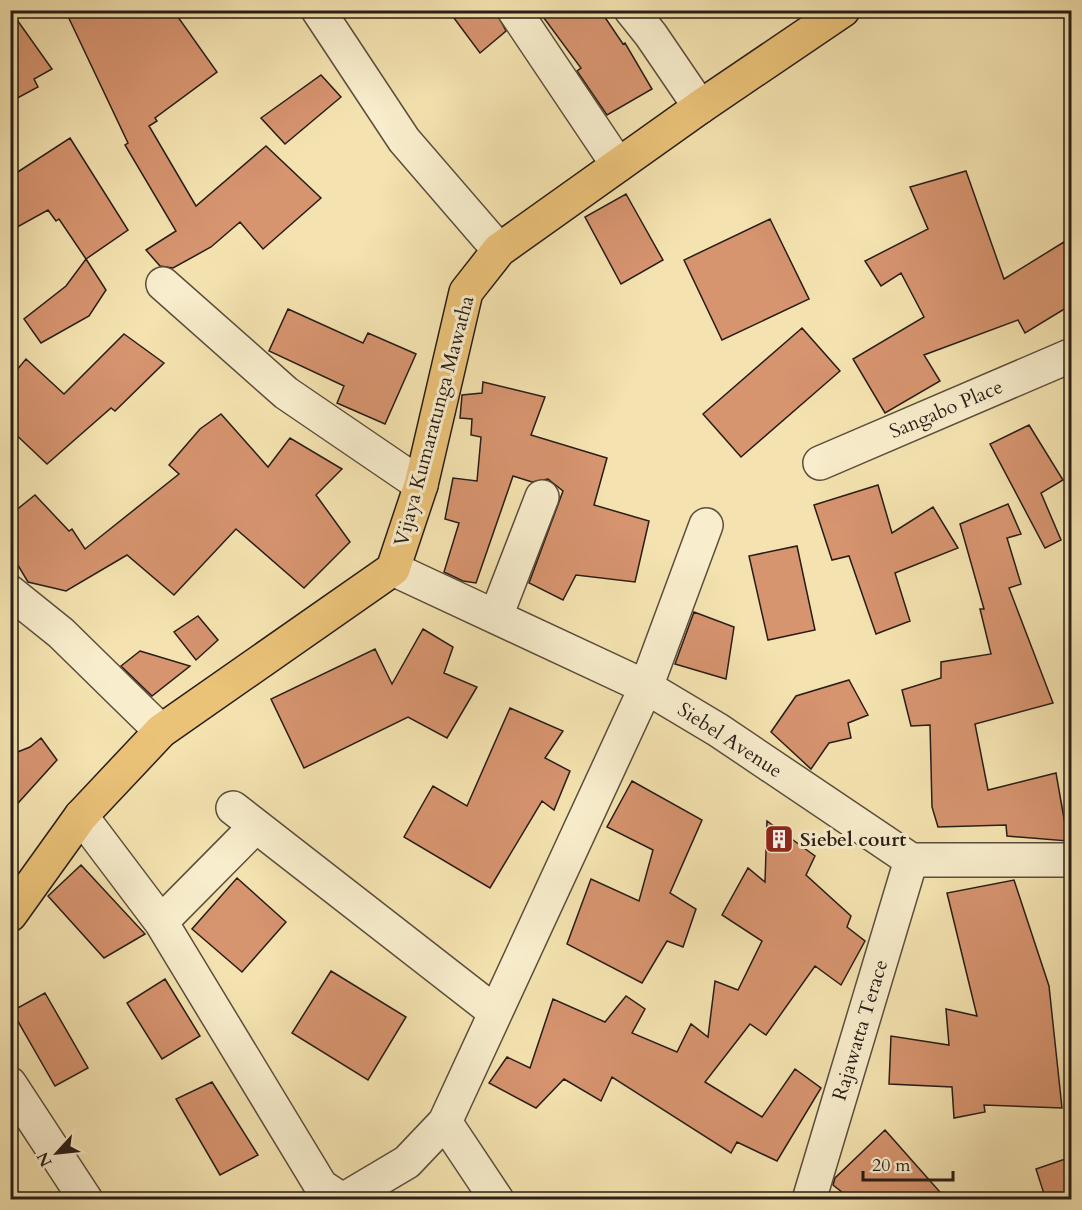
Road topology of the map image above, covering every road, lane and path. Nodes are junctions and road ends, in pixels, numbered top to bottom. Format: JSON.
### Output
{"nodes":[{"id":1,"x":318,"y":10,"type":"edge"},
{"id":2,"x":514,"y":10,"type":"edge"},
{"id":3,"x":631,"y":10,"type":"edge"},
{"id":4,"x":843,"y":10,"type":"edge"},
{"id":5,"x":700,"y":107,"type":"junction"},
{"id":6,"x":618,"y":165,"type":"junction"},
{"id":7,"x":499,"y":250,"type":"junction"},
{"id":8,"x":164,"y":284,"type":"dead end"},
{"id":9,"x":1071,"y":355,"type":"edge"},
{"id":10,"x":820,"y":464,"type":"dead end"},
{"id":11,"x":421,"y":485,"type":"junction"},
{"id":12,"x":542,"y":497,"type":"dead end"},
{"id":13,"x":706,"y":525,"type":"dead end"},
{"id":14,"x":393,"y":569,"type":"junction"},
{"id":15,"x":10,"y":592,"type":"edge"},
{"id":16,"x":496,"y":616,"type":"junction"},
{"id":17,"x":646,"y":687,"type":"junction"},
{"id":18,"x":161,"y":730,"type":"junction"},
{"id":19,"x":81,"y":816,"type":"junction"},
{"id":20,"x":911,"y":860,"type":"junction"},
{"id":21,"x":1071,"y":860,"type":"edge"},
{"id":22,"x":10,"y":915,"type":"edge"},
{"id":23,"x":161,"y":922,"type":"junction"},
{"id":24,"x":495,"y":1011,"type":"junction"},
{"id":25,"x":10,"y":1084,"type":"edge"},
{"id":26,"x":445,"y":1122,"type":"junction"},
{"id":27,"x":86,"y":1200,"type":"edge"},
{"id":28,"x":342,"y":1200,"type":"edge"},
{"id":29,"x":497,"y":1200,"type":"edge"},
{"id":30,"x":809,"y":1200,"type":"edge"}],
"edges":[{"from":1,"to":7,"type":"street"},
{"from":2,"to":6,"type":"street"},
{"from":3,"to":5,"type":"street"},
{"from":4,"to":5,"type":"main road","name":"Vijaya Kumaratunga Mawatha"},
{"from":5,"to":6,"type":"main road","name":"Vijaya Kumaratunga Mawatha"},
{"from":6,"to":7,"type":"main road","name":"Vijaya Kumaratunga Mawatha"},
{"from":7,"to":11,"type":"main road","name":"Vijaya Kumaratunga Mawatha"},
{"from":8,"to":11,"type":"street"},
{"from":9,"to":10,"type":"street","name":"Sangabo Place"},
{"from":11,"to":14,"type":"main road","name":"Vijaya Kumaratunga Mawatha"},
{"from":12,"to":16,"type":"street"},
{"from":13,"to":17,"type":"street"},
{"from":14,"to":16,"type":"street","name":"Siebel Avenue"},
{"from":14,"to":18,"type":"main road","name":"Vijaya Kumaratunga Mawatha"},
{"from":15,"to":18,"type":"street"},
{"from":16,"to":17,"type":"street","name":"Siebel Avenue"},
{"from":17,"to":20,"type":"street","name":"Siebel Avenue"},
{"from":17,"to":24,"type":"street"},
{"from":18,"to":19,"type":"main road","name":"Vijaya Kumaratunga Mawatha"},
{"from":19,"to":22,"type":"main road","name":"Vijaya Kumaratunga Mawatha"},
{"from":19,"to":23,"type":"street"},
{"from":20,"to":21,"type":"street"},
{"from":20,"to":30,"type":"street","name":"Rajawatta Terace"},
{"from":23,"to":24,"type":"street"},
{"from":23,"to":28,"type":"street"},
{"from":24,"to":26,"type":"street"},
{"from":25,"to":27,"type":"street"},
{"from":26,"to":28,"type":"street"},
{"from":26,"to":29,"type":"street"}]}
